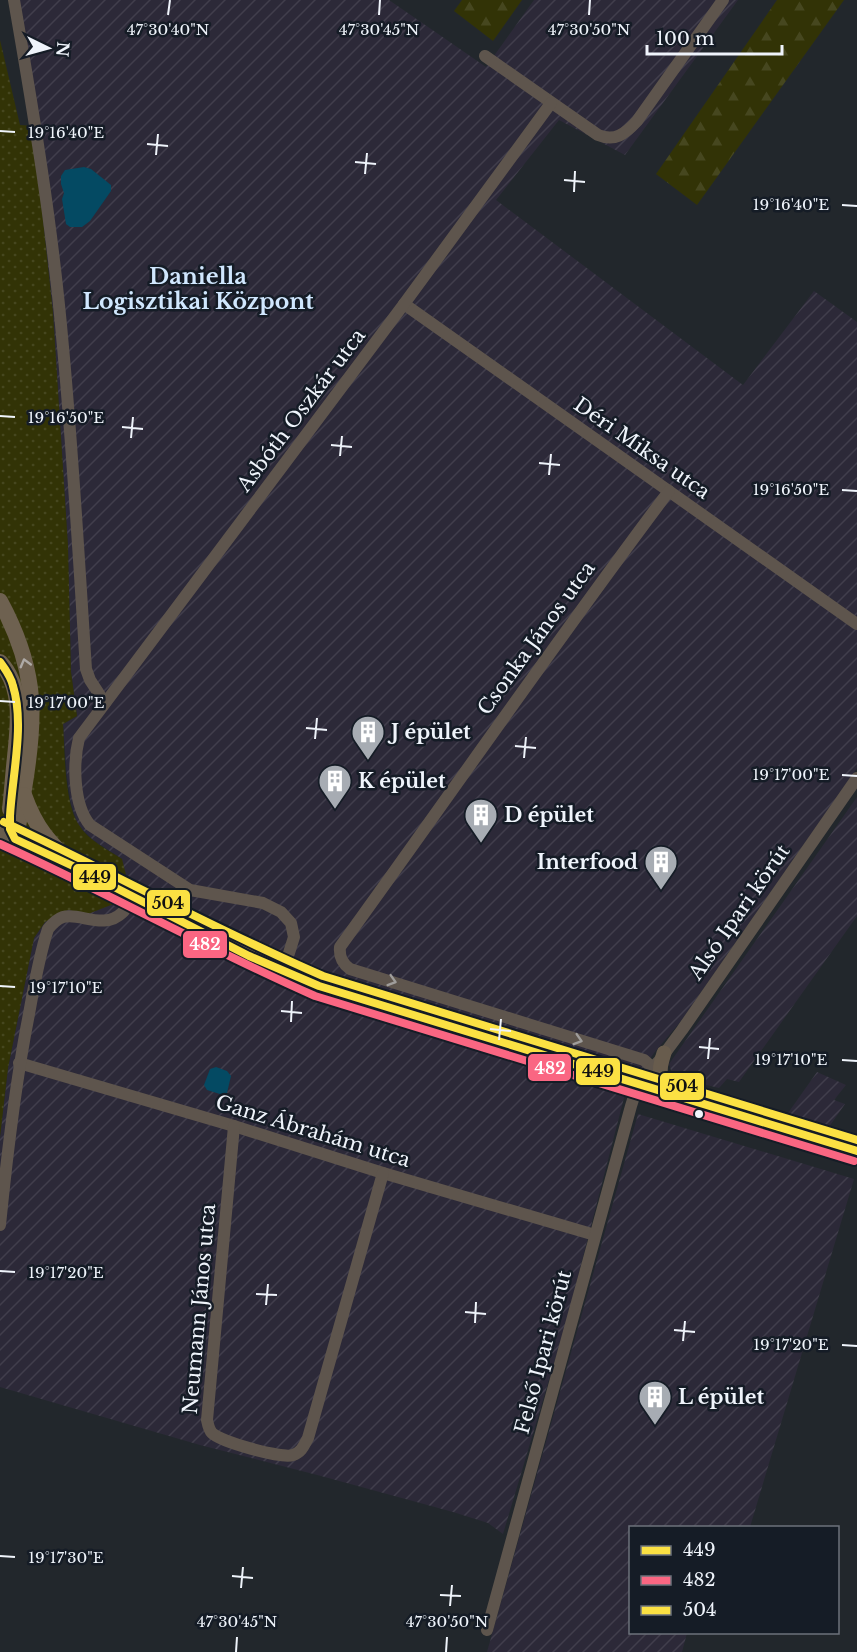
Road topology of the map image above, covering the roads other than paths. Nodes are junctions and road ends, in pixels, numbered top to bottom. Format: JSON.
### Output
{"nodes":[{"id":1,"x":14,"y":0,"type":"edge"},
{"id":2,"x":723,"y":0,"type":"edge"},
{"id":3,"x":485,"y":56,"type":"dead end"},
{"id":4,"x":551,"y":103,"type":"junction"},
{"id":5,"x":404,"y":304,"type":"junction"},
{"id":6,"x":669,"y":491,"type":"junction"},
{"id":7,"x":0,"y":601,"type":"edge"},
{"id":8,"x":857,"y":624,"type":"edge"},
{"id":9,"x":0,"y":662,"type":"edge"},
{"id":10,"x":105,"y":703,"type":"junction"},
{"id":11,"x":857,"y":777,"type":"edge"},
{"id":12,"x":18,"y":787,"type":"junction"},
{"id":13,"x":0,"y":799,"type":"edge"},
{"id":14,"x":7,"y":836,"type":"edge"},
{"id":15,"x":75,"y":867,"type":"junction"},
{"id":16,"x":133,"y":896,"type":"junction"},
{"id":17,"x":281,"y":970,"type":"junction"},
{"id":18,"x":664,"y":1053,"type":"junction"},
{"id":19,"x":19,"y":1063,"type":"junction"},
{"id":20,"x":652,"y":1068,"type":"junction"},
{"id":21,"x":638,"y":1084,"type":"junction"},
{"id":22,"x":676,"y":1096,"type":"junction"},
{"id":23,"x":234,"y":1126,"type":"junction"},
{"id":24,"x":857,"y":1151,"type":"edge"},
{"id":25,"x":382,"y":1173,"type":"junction"},
{"id":26,"x":0,"y":1225,"type":"edge"},
{"id":27,"x":595,"y":1235,"type":"junction"},
{"id":28,"x":487,"y":1630,"type":"dead end"}],
"edges":[{"from":1,"to":10,"type":"street"},
{"from":2,"to":4,"type":"street"},
{"from":3,"to":4,"type":"street"},
{"from":4,"to":5,"type":"street","name":"Asbóth Oszkár utca"},
{"from":5,"to":6,"type":"street","name":"Déri Miksa utca"},
{"from":5,"to":10,"type":"street","name":"Asbóth Oszkár utca"},
{"from":6,"to":8,"type":"street","name":"Déri Miksa utca"},
{"from":6,"to":20,"type":"street","name":"Csonka János utca","one_way":true},
{"from":12,"to":7,"type":"highway","one_way":true},
{"from":9,"to":12,"type":"highway"},
{"from":10,"to":17,"type":"street","name":"Asbóth Oszkár utca"},
{"from":11,"to":18,"type":"street","name":"Alsó Ipari körút"},
{"from":12,"to":13,"type":"highway"},
{"from":12,"to":14,"type":"highway"},
{"from":12,"to":15,"type":"highway"},
{"from":14,"to":15,"type":"main road"},
{"from":15,"to":16,"type":"main road"},
{"from":16,"to":17,"type":"main road"},
{"from":16,"to":19,"type":"street"},
{"from":17,"to":21,"type":"main road"},
{"from":18,"to":20,"type":"street","name":"Alsó Ipari körút"},
{"from":18,"to":22,"type":"main road"},
{"from":19,"to":23,"type":"street","name":"Ganz Ábrahám utca"},
{"from":19,"to":26,"type":"street"},
{"from":20,"to":21,"type":"street","name":"Alsó Ipari körút"},
{"from":21,"to":22,"type":"main road"},
{"from":21,"to":27,"type":"street","name":"Felső Ipari körút"},
{"from":22,"to":24,"type":"main road"},
{"from":23,"to":25,"type":"street","name":"Ganz Ábrahám utca"},
{"from":23,"to":25,"type":"street","name":"Neumann János utca"},
{"from":25,"to":27,"type":"street","name":"Ganz Ábrahám utca"},
{"from":27,"to":28,"type":"street","name":"Felső Ipari körút"}]}
